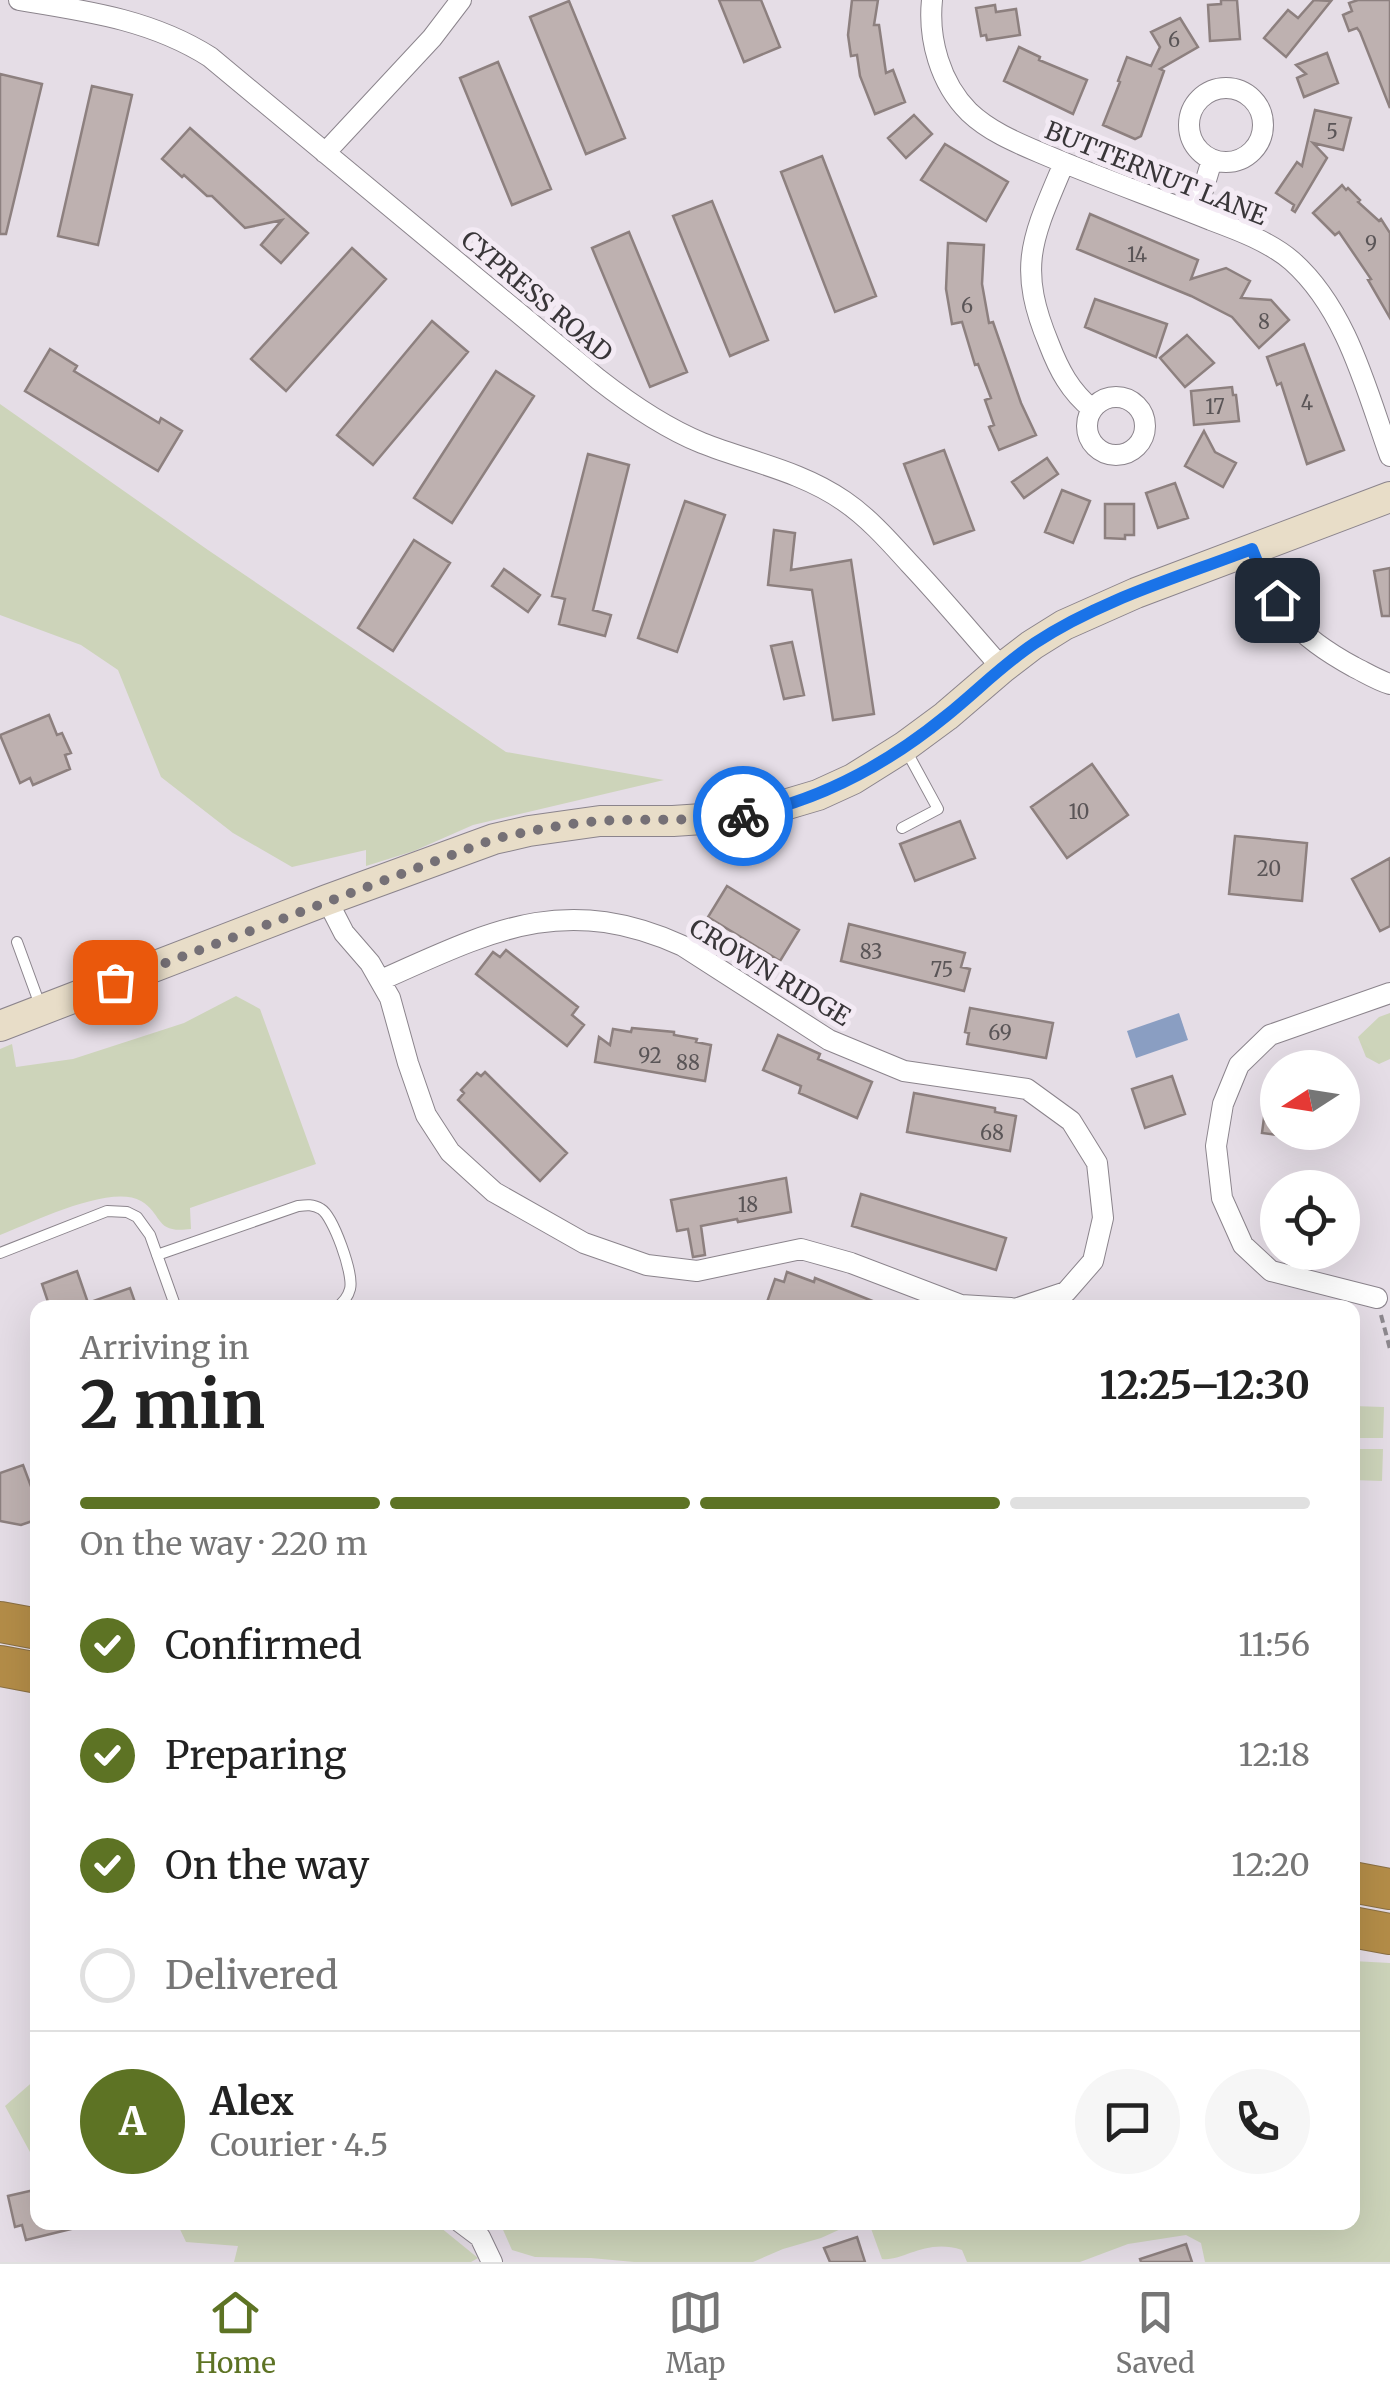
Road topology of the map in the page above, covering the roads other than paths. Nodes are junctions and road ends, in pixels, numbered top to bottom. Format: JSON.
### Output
{"nodes":[{"id":1,"x":19,"y":0,"type":"edge"},
{"id":2,"x":461,"y":0,"type":"edge"},
{"id":3,"x":932,"y":0,"type":"edge"},
{"id":4,"x":325,"y":153,"type":"junction"},
{"id":5,"x":1212,"y":160,"type":"dead end"},
{"id":6,"x":1064,"y":163,"type":"junction"},
{"id":7,"x":1196,"y":214,"type":"junction"},
{"id":8,"x":1092,"y":410,"type":"dead end"},
{"id":9,"x":1390,"y":456,"type":"edge"},
{"id":10,"x":1390,"y":497,"type":"edge"},
{"id":11,"x":1252,"y":549,"type":"junction"},
{"id":12,"x":1002,"y":668,"type":"junction"},
{"id":13,"x":1390,"y":684,"type":"edge"},
{"id":14,"x":904,"y":747,"type":"junction"},
{"id":15,"x":902,"y":828,"type":"dead end"},
{"id":16,"x":327,"y":900,"type":"junction"},
{"id":17,"x":18,"y":942,"type":"dead end"},
{"id":18,"x":381,"y":980,"type":"junction"},
{"id":19,"x":1390,"y":993,"type":"edge"},
{"id":20,"x":42,"y":1010,"type":"junction"},
{"id":21,"x":0,"y":1026,"type":"edge"},
{"id":22,"x":0,"y":1254,"type":"edge"},
{"id":23,"x":157,"y":1255,"type":"junction"},
{"id":24,"x":1377,"y":1298,"type":"road end"},
{"id":25,"x":173,"y":1300,"type":"edge"},
{"id":26,"x":345,"y":1300,"type":"edge"},
{"id":27,"x":947,"y":1300,"type":"edge"},
{"id":28,"x":1040,"y":1300,"type":"edge"},
{"id":29,"x":0,"y":1622,"type":"edge"},
{"id":30,"x":30,"y":1628,"type":"edge"},
{"id":31,"x":0,"y":1666,"type":"edge"},
{"id":32,"x":30,"y":1672,"type":"edge"},
{"id":33,"x":1360,"y":1883,"type":"edge"},
{"id":34,"x":1390,"y":1889,"type":"edge"},
{"id":35,"x":1360,"y":1928,"type":"edge"},
{"id":36,"x":1390,"y":1934,"type":"edge"},
{"id":37,"x":471,"y":2230,"type":"edge"},
{"id":38,"x":492,"y":2262,"type":"edge"}],
"edges":[{"from":1,"to":4,"type":"street","name":"CYPRESS ROAD"},
{"from":2,"to":4,"type":"street"},
{"from":3,"to":6,"type":"street","name":"BUTTERNUT LANE"},
{"from":4,"to":12,"type":"street","name":"CYPRESS ROAD"},
{"from":5,"to":7,"type":"street"},
{"from":6,"to":7,"type":"street","name":"BUTTERNUT LANE"},
{"from":6,"to":8,"type":"street"},
{"from":7,"to":9,"type":"street","name":"BUTTERNUT LANE"},
{"from":10,"to":11,"type":"street"},
{"from":11,"to":12,"type":"street"},
{"from":11,"to":13,"type":"street"},
{"from":12,"to":14,"type":"street"},
{"from":14,"to":15,"type":"lane"},
{"from":14,"to":16,"type":"street"},
{"from":16,"to":18,"type":"street","name":"CROWN RIDGE"},
{"from":16,"to":20,"type":"street"},
{"from":17,"to":20,"type":"lane"},
{"from":18,"to":27,"type":"street","name":"CROWN RIDGE"},
{"from":18,"to":28,"type":"street","name":"CROWN RIDGE"},
{"from":19,"to":24,"type":"street"},
{"from":20,"to":21,"type":"street"},
{"from":22,"to":23,"type":"lane"},
{"from":23,"to":25,"type":"lane"},
{"from":23,"to":26,"type":"lane"},
{"from":29,"to":30,"type":"highway"},
{"from":31,"to":32,"type":"highway"},
{"from":33,"to":34,"type":"highway"},
{"from":35,"to":36,"type":"highway"},
{"from":37,"to":38,"type":"street"}]}
